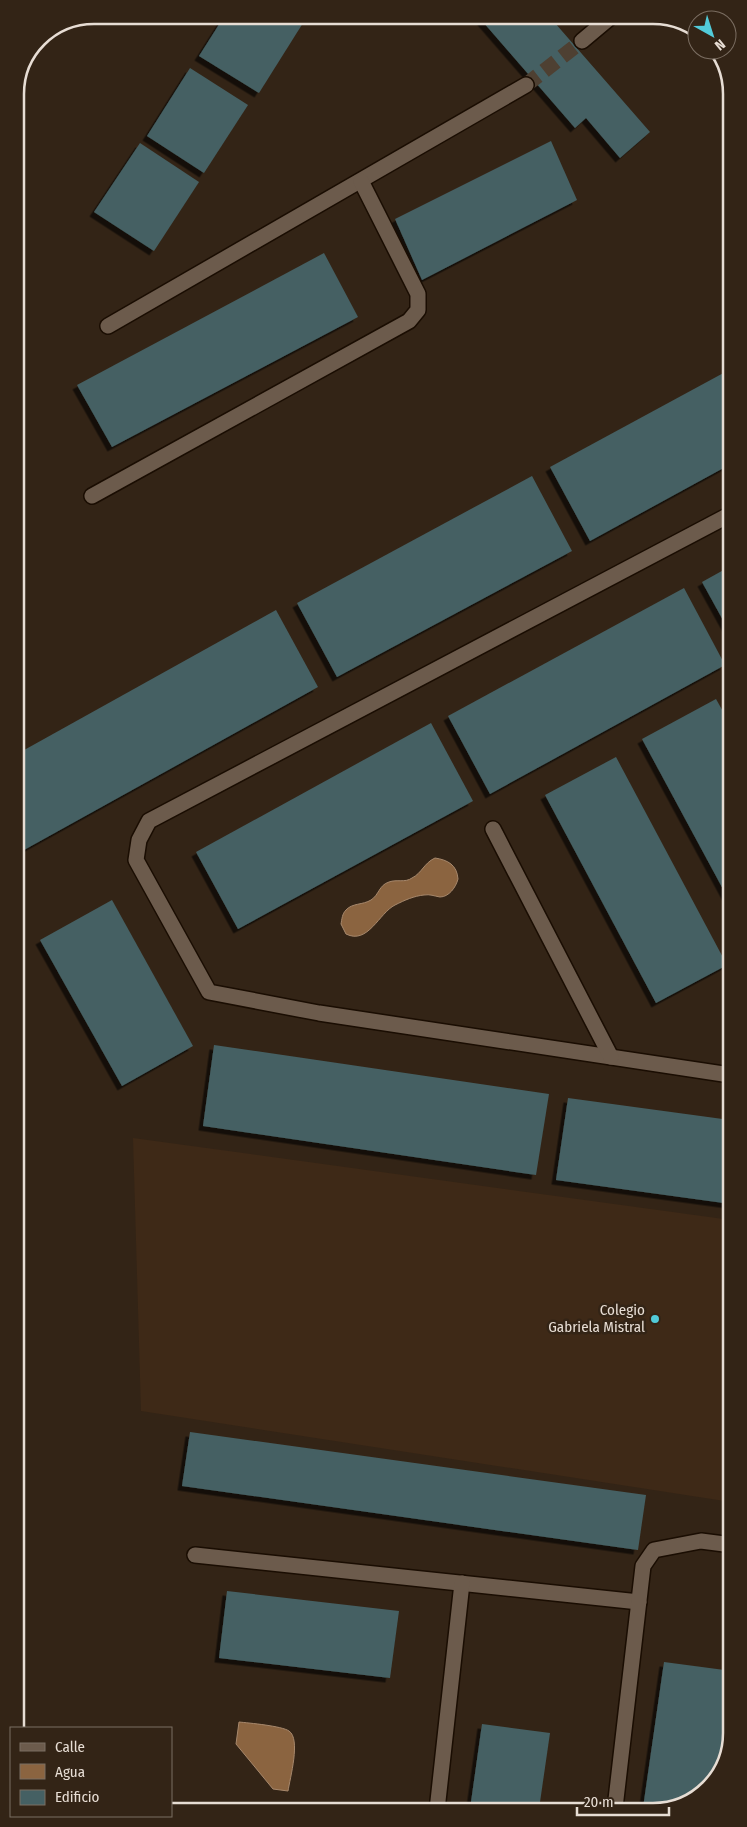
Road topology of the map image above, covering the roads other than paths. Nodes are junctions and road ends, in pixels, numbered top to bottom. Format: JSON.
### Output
{"nodes":[{"id":1,"x":603,"y":24,"type":"edge"},
{"id":2,"x":582,"y":41,"type":"tunnel mouth"},
{"id":3,"x":526,"y":85,"type":"tunnel mouth"},
{"id":4,"x":360,"y":181,"type":"junction"},
{"id":5,"x":108,"y":326,"type":"dead end"},
{"id":6,"x":92,"y":496,"type":"dead end"},
{"id":7,"x":723,"y":518,"type":"edge"},
{"id":8,"x":493,"y":829,"type":"dead end"},
{"id":9,"x":611,"y":1057,"type":"junction"},
{"id":10,"x":723,"y":1073,"type":"edge"},
{"id":11,"x":723,"y":1543,"type":"edge"},
{"id":12,"x":195,"y":1555,"type":"dead end"},
{"id":13,"x":462,"y":1583,"type":"junction"},
{"id":14,"x":639,"y":1602,"type":"junction"},
{"id":15,"x":438,"y":1803,"type":"edge"},
{"id":16,"x":616,"y":1803,"type":"edge"}],
"edges":[{"from":1,"to":2,"type":"street"},
{"from":3,"to":4,"type":"street"},
{"from":4,"to":5,"type":"street"},
{"from":4,"to":6,"type":"street"},
{"from":7,"to":9,"type":"street"},
{"from":8,"to":9,"type":"street"},
{"from":9,"to":10,"type":"street"},
{"from":11,"to":14,"type":"street"},
{"from":12,"to":13,"type":"street"},
{"from":13,"to":14,"type":"street"},
{"from":13,"to":15,"type":"street"},
{"from":14,"to":16,"type":"street"}]}
